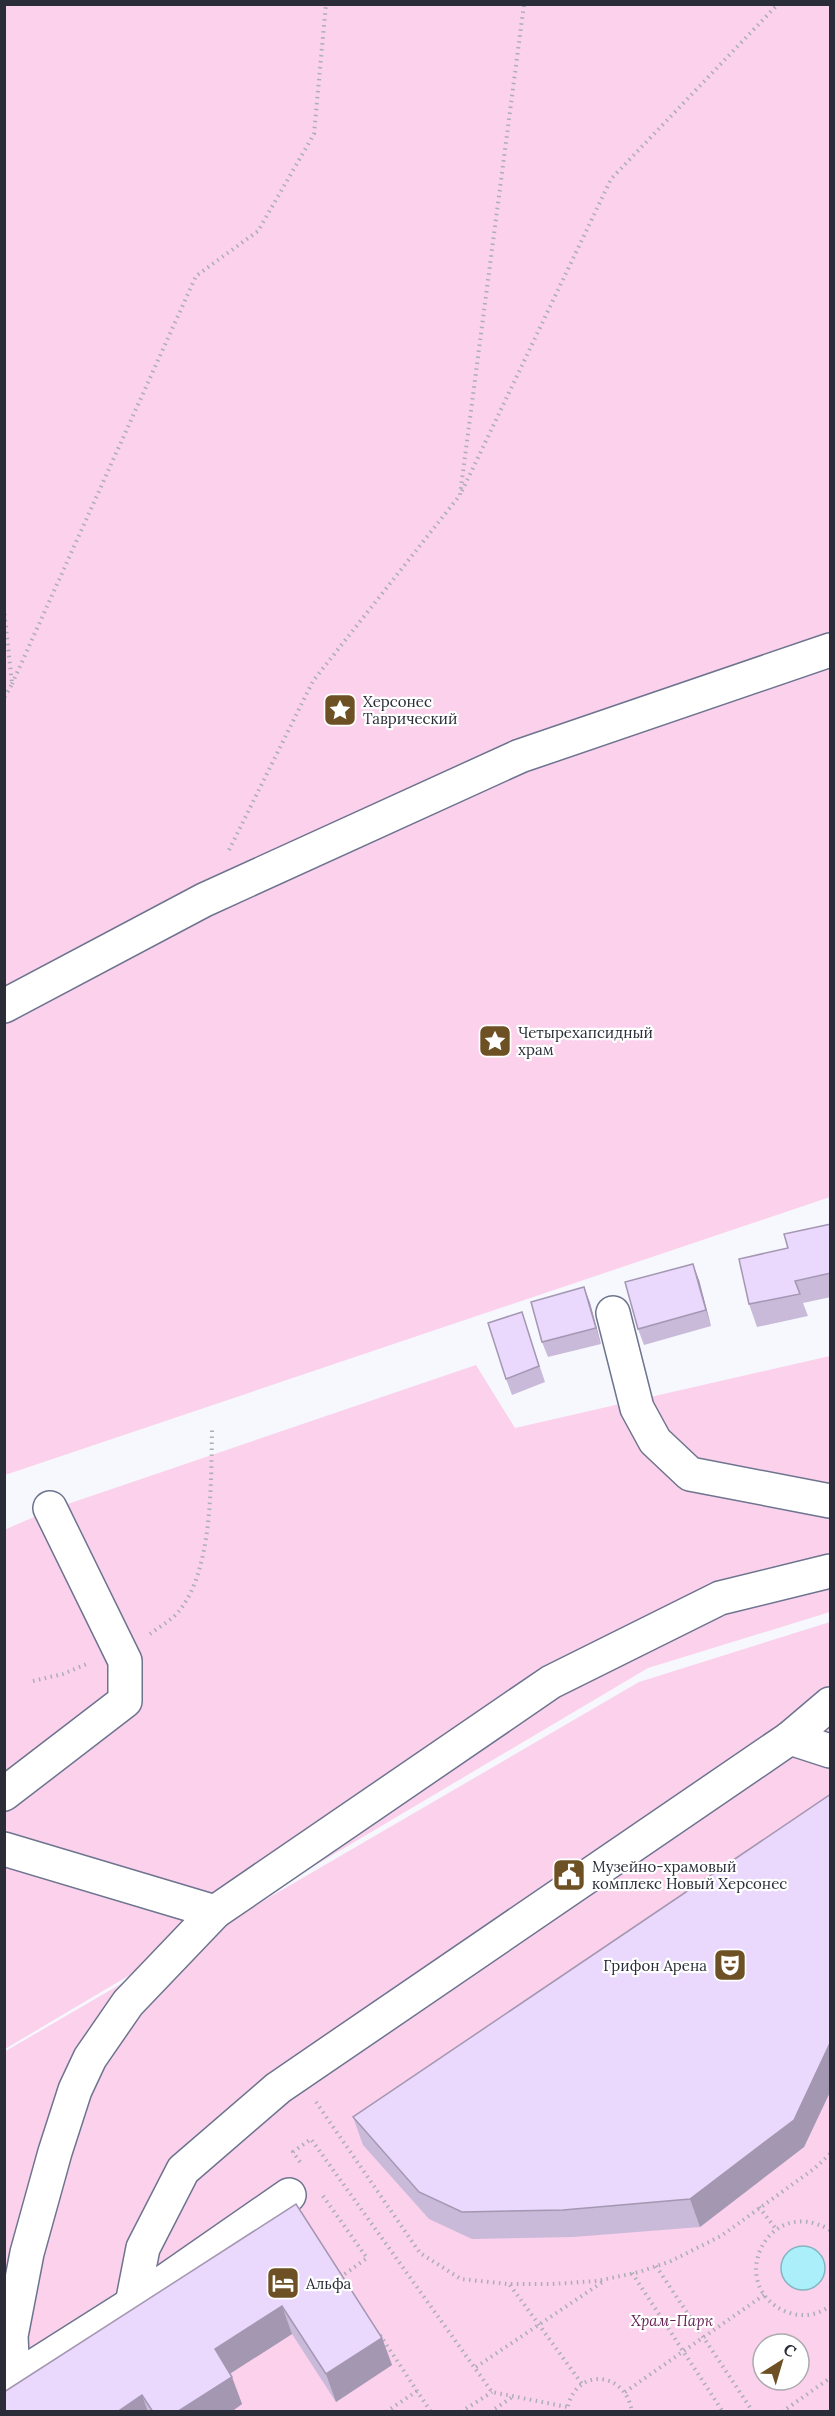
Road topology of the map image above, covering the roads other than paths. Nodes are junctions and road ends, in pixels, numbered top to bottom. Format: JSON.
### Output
{"nodes":[{"id":1,"x":831,"y":650,"type":"edge"},
{"id":2,"x":4,"y":1006,"type":"edge"},
{"id":3,"x":613,"y":1313,"type":"dead end"},
{"id":4,"x":831,"y":1501,"type":"edge"},
{"id":5,"x":50,"y":1508,"type":"dead end"},
{"id":6,"x":831,"y":1571,"type":"edge"},
{"id":7,"x":831,"y":1704,"type":"edge"},
{"id":8,"x":790,"y":1738,"type":"junction"},
{"id":9,"x":831,"y":1751,"type":"edge"},
{"id":10,"x":4,"y":1794,"type":"edge"},
{"id":11,"x":4,"y":1849,"type":"edge"},
{"id":12,"x":215,"y":1912,"type":"junction"},
{"id":13,"x":305,"y":2186,"type":"road end"},
{"id":14,"x":132,"y":2304,"type":"junction"},
{"id":15,"x":9,"y":2382,"type":"edge"}],
"edges":[{"from":1,"to":2,"type":"lane"},
{"from":3,"to":4,"type":"lane"},
{"from":5,"to":10,"type":"lane"},
{"from":6,"to":12,"type":"lane"},
{"from":7,"to":8,"type":"lane"},
{"from":8,"to":9,"type":"lane"},
{"from":8,"to":14,"type":"lane"},
{"from":11,"to":12,"type":"lane"},
{"from":12,"to":15,"type":"lane"},
{"from":13,"to":14,"type":"lane"},
{"from":14,"to":15,"type":"lane"}]}
